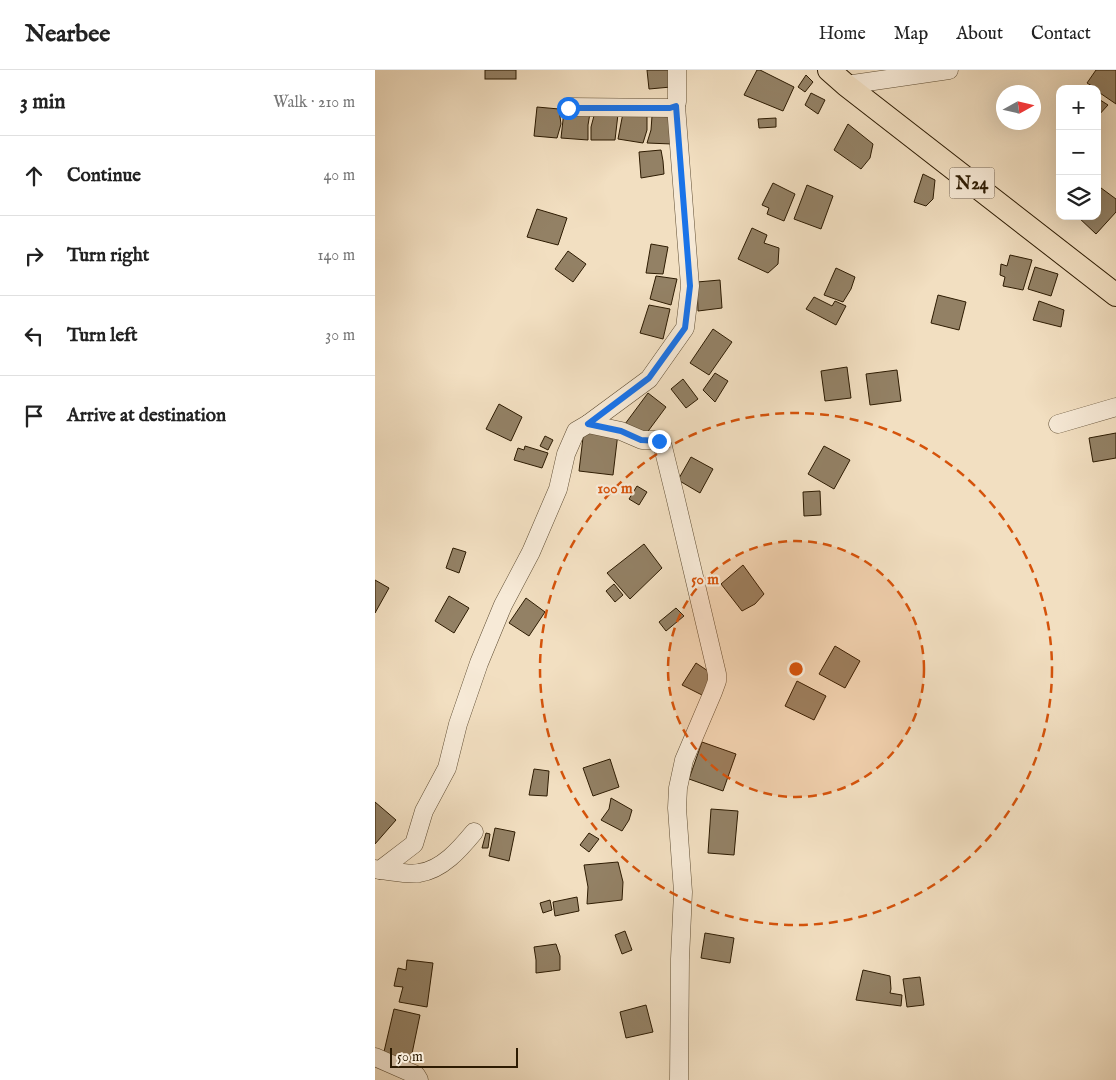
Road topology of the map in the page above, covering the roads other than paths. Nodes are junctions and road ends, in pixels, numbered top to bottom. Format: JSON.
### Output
{"nodes":[{"id":1,"x":677,"y":70,"type":"edge"},
{"id":2,"x":829,"y":70,"type":"edge"},
{"id":3,"x":949,"y":70,"type":"edge"},
{"id":4,"x":846,"y":85,"type":"junction"},
{"id":5,"x":676,"y":106,"type":"junction"},
{"id":6,"x":568,"y":108,"type":"dead end"},
{"id":7,"x":1116,"y":295,"type":"edge"},
{"id":8,"x":1116,"y":407,"type":"edge"},
{"id":9,"x":588,"y":424,"type":"junction"},
{"id":10,"x":1058,"y":424,"type":"dead end"},
{"id":11,"x":474,"y":832,"type":"dead end"},
{"id":12,"x":377,"y":870,"type":"edge"},
{"id":13,"x":375,"y":1058,"type":"edge"},
{"id":14,"x":419,"y":1080,"type":"edge"},
{"id":15,"x":679,"y":1080,"type":"edge"}],
"edges":[{"from":1,"to":5,"type":"street"},
{"from":2,"to":4,"type":"main road","number":"N24"},
{"from":3,"to":4,"type":"street"},
{"from":4,"to":7,"type":"main road","number":"N24"},
{"from":5,"to":6,"type":"street"},
{"from":5,"to":9,"type":"street"},
{"from":8,"to":10,"type":"street"},
{"from":9,"to":12,"type":"street"},
{"from":9,"to":15,"type":"street"},
{"from":11,"to":12,"type":"street"},
{"from":13,"to":14,"type":"street"}]}
